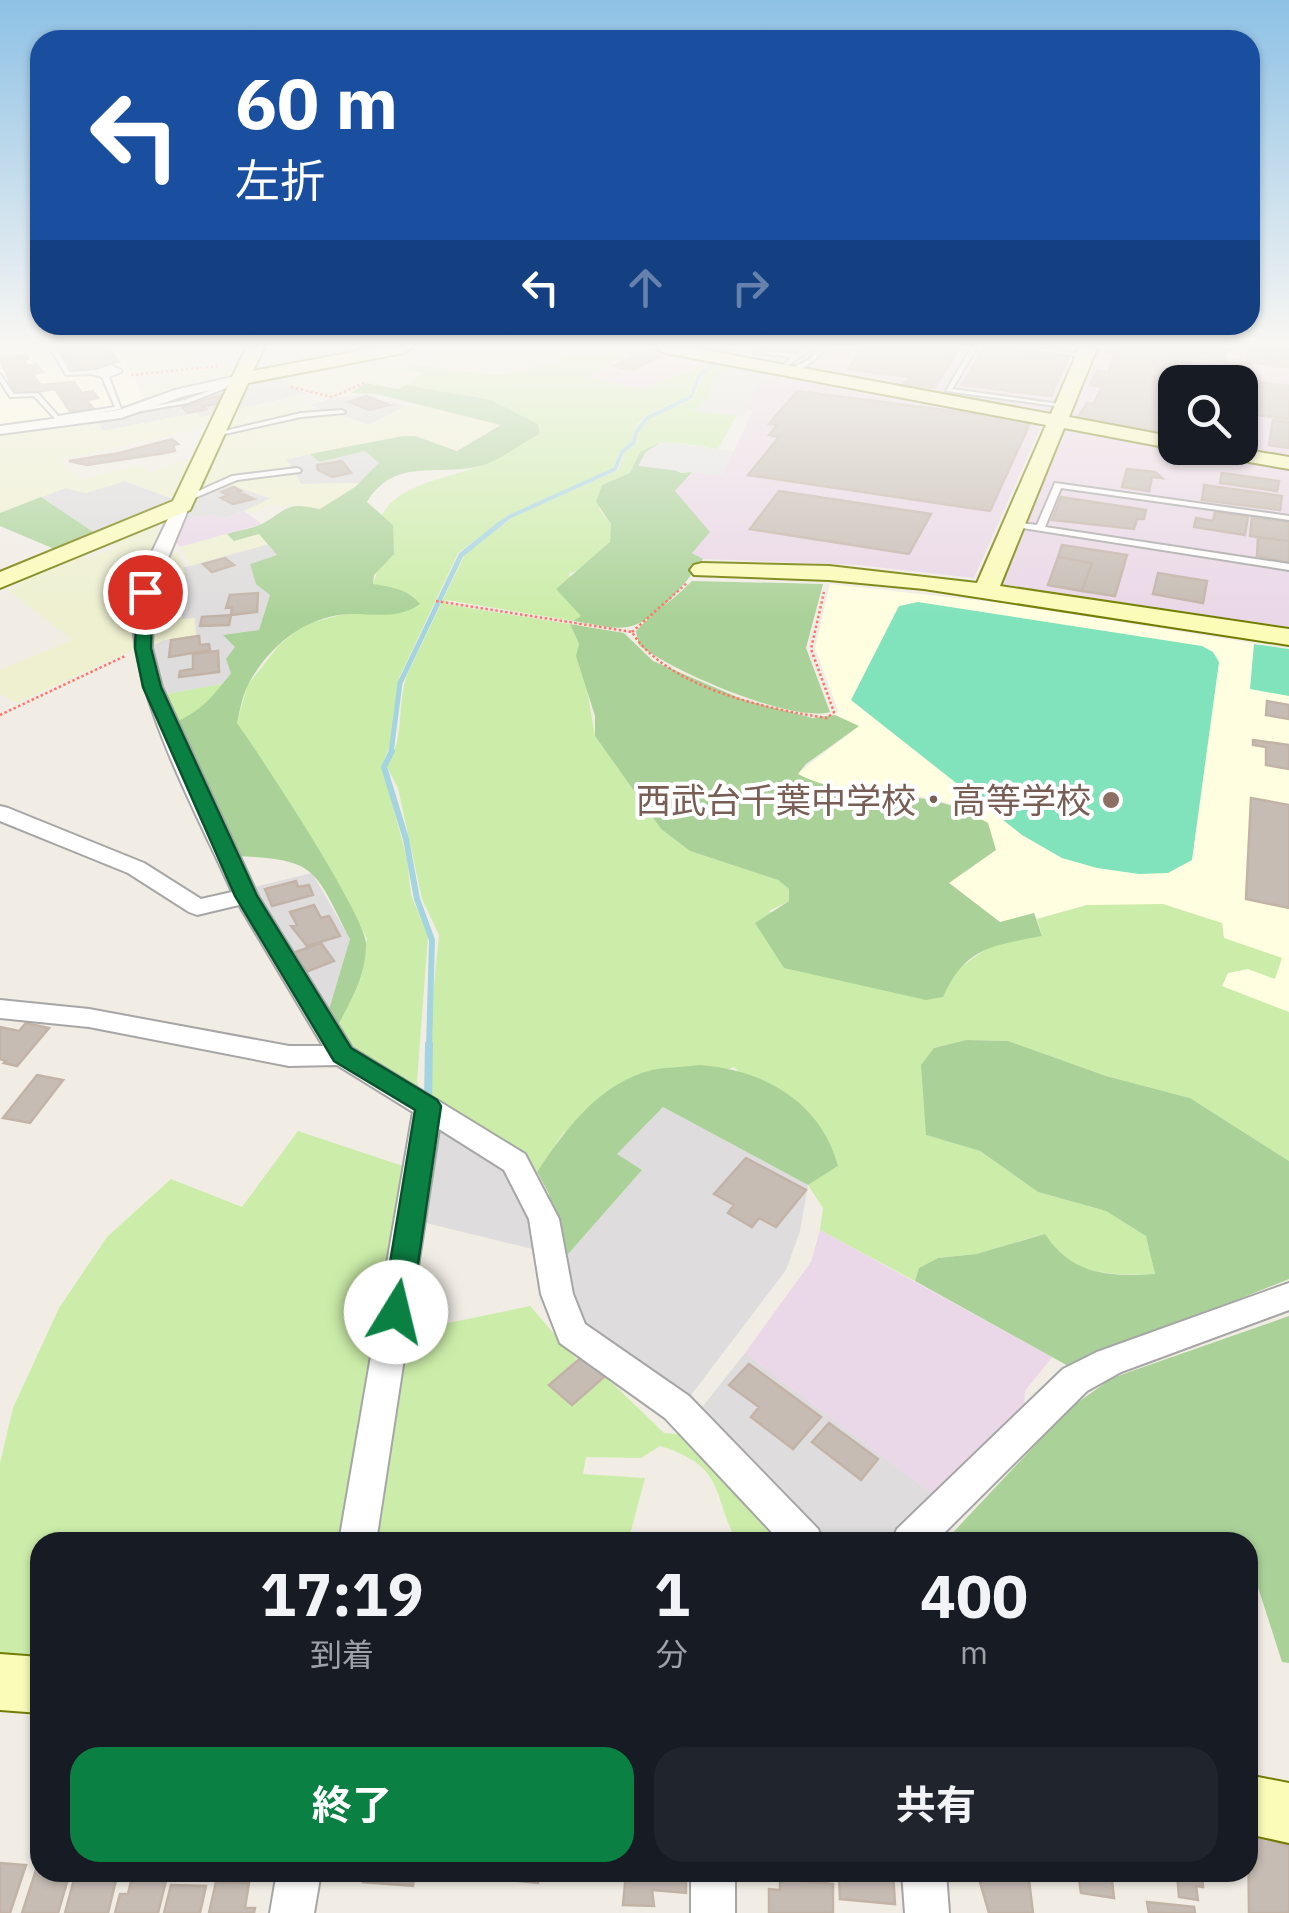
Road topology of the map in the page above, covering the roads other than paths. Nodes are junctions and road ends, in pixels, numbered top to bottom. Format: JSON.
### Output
{"nodes":[{"id":1,"x":214,"y":437,"type":"edge"},
{"id":2,"x":1050,"y":437,"type":"edge"},
{"id":3,"x":1258,"y":457,"type":"edge"},
{"id":4,"x":1289,"y":462,"type":"edge"},
{"id":5,"x":297,"y":470,"type":"dead end"},
{"id":6,"x":184,"y":502,"type":"junction"},
{"id":7,"x":1289,"y":518,"type":"edge"},
{"id":8,"x":1013,"y":524,"type":"junction"},
{"id":9,"x":1040,"y":528,"type":"junction"},
{"id":10,"x":1289,"y":567,"type":"edge"},
{"id":11,"x":702,"y":570,"type":"road end"},
{"id":12,"x":0,"y":581,"type":"edge"},
{"id":13,"x":986,"y":590,"type":"junction"},
{"id":14,"x":1289,"y":637,"type":"edge"},
{"id":15,"x":0,"y":813,"type":"edge"},
{"id":16,"x":246,"y":896,"type":"junction"},
{"id":17,"x":0,"y":1010,"type":"edge"},
{"id":18,"x":342,"y":1054,"type":"junction"},
{"id":19,"x":428,"y":1106,"type":"junction"},
{"id":20,"x":1289,"y":1296,"type":"edge"},
{"id":21,"x":359,"y":1532,"type":"edge"},
{"id":22,"x":795,"y":1532,"type":"edge"},
{"id":23,"x":920,"y":1532,"type":"edge"},
{"id":24,"x":0,"y":1682,"type":"edge"},
{"id":25,"x":30,"y":1684,"type":"edge"},
{"id":26,"x":297,"y":1882,"type":"edge"},
{"id":27,"x":712,"y":1882,"type":"edge"},
{"id":28,"x":925,"y":1882,"type":"edge"},
{"id":29,"x":292,"y":1913,"type":"edge"},
{"id":30,"x":713,"y":1913,"type":"edge"},
{"id":31,"x":927,"y":1913,"type":"edge"}],
"edges":[{"from":1,"to":6,"type":"street"},
{"from":2,"to":8,"type":"street"},
{"from":3,"to":4,"type":"street"},
{"from":5,"to":6,"type":"lane"},
{"from":6,"to":12,"type":"street"},
{"from":6,"to":16,"type":"street"},
{"from":7,"to":9,"type":"lane"},
{"from":8,"to":9,"type":"lane"},
{"from":8,"to":13,"type":"street"},
{"from":9,"to":10,"type":"lane"},
{"from":11,"to":13,"type":"street"},
{"from":13,"to":14,"type":"street"},
{"from":15,"to":16,"type":"street"},
{"from":16,"to":18,"type":"street"},
{"from":17,"to":18,"type":"street"},
{"from":18,"to":19,"type":"street"},
{"from":19,"to":21,"type":"street"},
{"from":19,"to":22,"type":"street"},
{"from":20,"to":23,"type":"street"},
{"from":24,"to":25,"type":"street"},
{"from":26,"to":29,"type":"street"},
{"from":27,"to":30,"type":"street"},
{"from":28,"to":31,"type":"street"}]}
